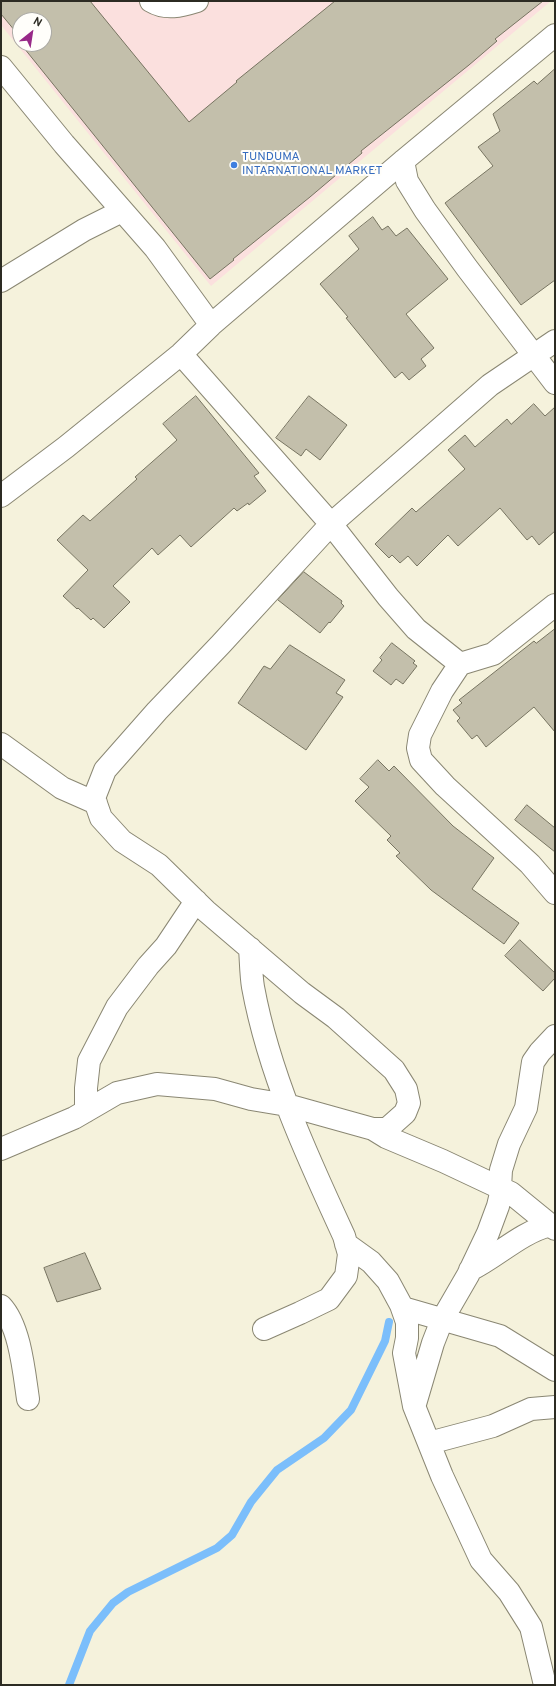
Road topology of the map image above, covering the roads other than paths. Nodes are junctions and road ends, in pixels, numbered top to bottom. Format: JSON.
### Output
{"nodes":[{"id":1,"x":151,"y":1,"type":"edge"},
{"id":2,"x":197,"y":1,"type":"edge"},
{"id":3,"x":555,"y":35,"type":"edge"},
{"id":4,"x":1,"y":67,"type":"edge"},
{"id":5,"x":403,"y":161,"type":"junction"},
{"id":6,"x":122,"y":211,"type":"junction"},
{"id":7,"x":1,"y":281,"type":"edge"},
{"id":8,"x":211,"y":324,"type":"junction"},
{"id":9,"x":555,"y":341,"type":"edge"},
{"id":10,"x":181,"y":354,"type":"junction"},
{"id":11,"x":535,"y":354,"type":"junction"},
{"id":12,"x":555,"y":383,"type":"edge"},
{"id":13,"x":1,"y":496,"type":"edge"},
{"id":14,"x":331,"y":524,"type":"junction"},
{"id":15,"x":555,"y":605,"type":"edge"},
{"id":16,"x":460,"y":664,"type":"junction"},
{"id":17,"x":1,"y":744,"type":"edge"},
{"id":18,"x":96,"y":803,"type":"junction"},
{"id":19,"x":555,"y":893,"type":"edge"},
{"id":20,"x":196,"y":901,"type":"junction"},
{"id":21,"x":250,"y":948,"type":"junction"},
{"id":22,"x":555,"y":1036,"type":"edge"},
{"id":23,"x":287,"y":1105,"type":"junction"},
{"id":24,"x":86,"y":1111,"type":"junction"},
{"id":25,"x":373,"y":1129,"type":"junction"},
{"id":26,"x":1,"y":1149,"type":"edge"},
{"id":27,"x":501,"y":1189,"type":"junction"},
{"id":28,"x":553,"y":1227,"type":"edge"},
{"id":29,"x":346,"y":1244,"type":"junction"},
{"id":30,"x":470,"y":1270,"type":"junction"},
{"id":31,"x":1,"y":1306,"type":"edge"},
{"id":32,"x":403,"y":1308,"type":"junction"},
{"id":33,"x":442,"y":1320,"type":"junction"},
{"id":34,"x":264,"y":1329,"type":"dead end"},
{"id":35,"x":555,"y":1370,"type":"edge"},
{"id":36,"x":28,"y":1399,"type":"dead end"},
{"id":37,"x":414,"y":1406,"type":"junction"},
{"id":38,"x":555,"y":1407,"type":"edge"},
{"id":39,"x":429,"y":1442,"type":"junction"},
{"id":40,"x":545,"y":1685,"type":"edge"}],
"edges":[{"from":1,"to":2,"type":"street"},
{"from":3,"to":5,"type":"street"},
{"from":4,"to":6,"type":"street"},
{"from":5,"to":8,"type":"street"},
{"from":5,"to":11,"type":"street"},
{"from":6,"to":7,"type":"street"},
{"from":6,"to":8,"type":"street"},
{"from":8,"to":10,"type":"street"},
{"from":9,"to":11,"type":"street"},
{"from":10,"to":13,"type":"street"},
{"from":10,"to":14,"type":"street"},
{"from":11,"to":12,"type":"street"},
{"from":11,"to":14,"type":"street"},
{"from":14,"to":16,"type":"street"},
{"from":14,"to":18,"type":"street"},
{"from":15,"to":16,"type":"street"},
{"from":16,"to":19,"type":"street"},
{"from":17,"to":18,"type":"street"},
{"from":18,"to":20,"type":"street"},
{"from":20,"to":21,"type":"street"},
{"from":20,"to":24,"type":"street"},
{"from":21,"to":23,"type":"street"},
{"from":21,"to":25,"type":"street"},
{"from":22,"to":27,"type":"street"},
{"from":23,"to":24,"type":"street"},
{"from":23,"to":25,"type":"street"},
{"from":23,"to":29,"type":"street"},
{"from":24,"to":26,"type":"street"},
{"from":25,"to":27,"type":"street"},
{"from":27,"to":28,"type":"street"},
{"from":27,"to":30,"type":"street"},
{"from":28,"to":30,"type":"street"},
{"from":29,"to":32,"type":"street"},
{"from":29,"to":34,"type":"street"},
{"from":30,"to":33,"type":"street"},
{"from":31,"to":36,"type":"street"},
{"from":32,"to":33,"type":"street"},
{"from":32,"to":37,"type":"street"},
{"from":33,"to":35,"type":"street"},
{"from":33,"to":37,"type":"street"},
{"from":37,"to":39,"type":"street"},
{"from":38,"to":39,"type":"street"},
{"from":39,"to":40,"type":"street"}]}
